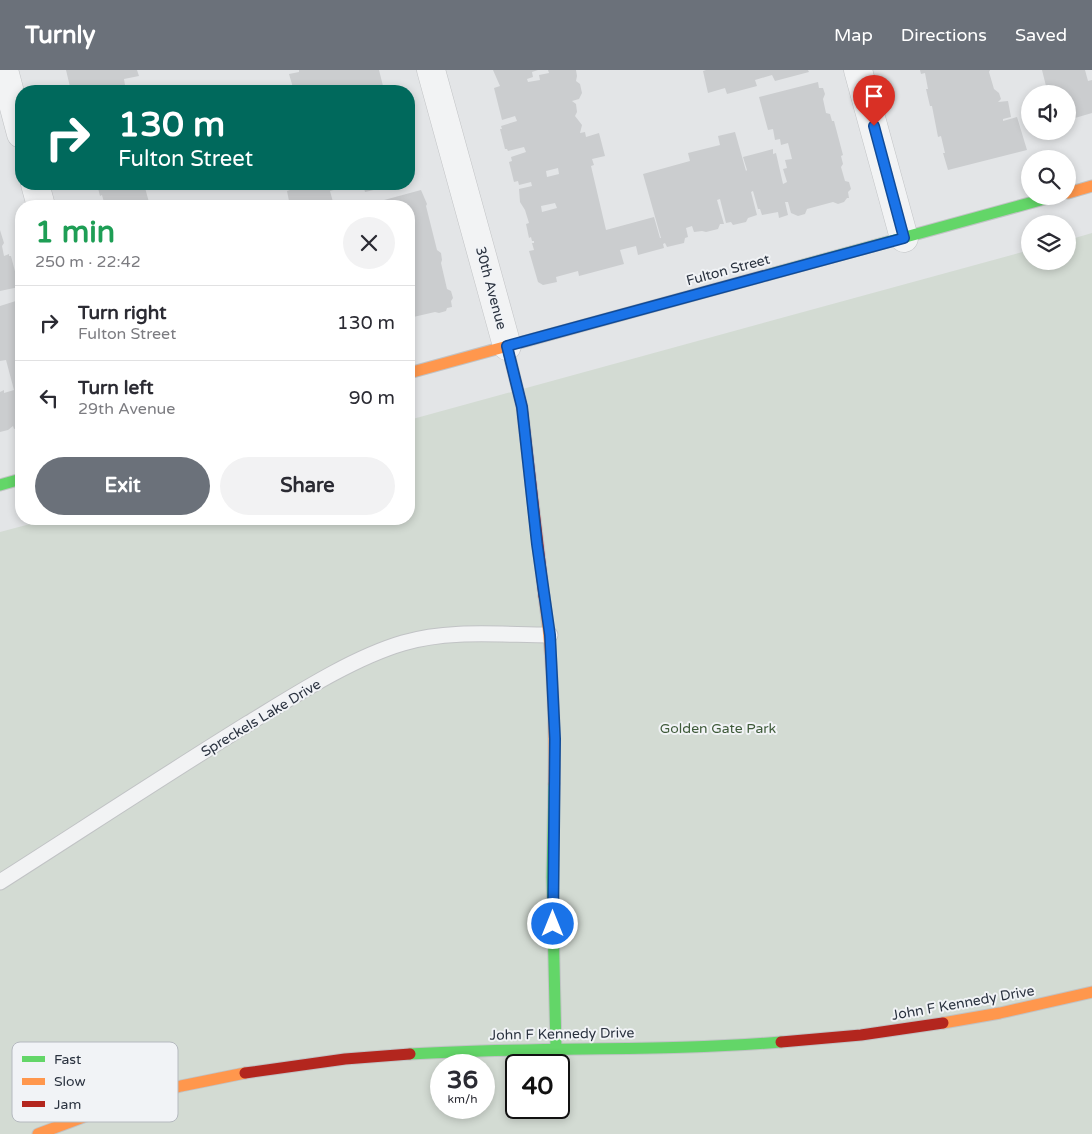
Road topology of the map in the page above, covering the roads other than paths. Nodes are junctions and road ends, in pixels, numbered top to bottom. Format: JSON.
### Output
{"nodes":[{"id":1,"x":4,"y":70,"type":"edge"},
{"id":2,"x":431,"y":70,"type":"edge"},
{"id":3,"x":858,"y":70,"type":"edge"},
{"id":4,"x":15,"y":111,"type":"edge"},
{"id":5,"x":1092,"y":186,"type":"edge"},
{"id":6,"x":1076,"y":191,"type":"edge"},
{"id":7,"x":1023,"y":205,"type":"edge"},
{"id":8,"x":904,"y":238,"type":"junction"},
{"id":9,"x":507,"y":346,"type":"junction"},
{"id":10,"x":415,"y":371,"type":"edge"},
{"id":11,"x":15,"y":481,"type":"edge"},
{"id":12,"x":0,"y":485,"type":"edge"},
{"id":13,"x":550,"y":635,"type":"junction"},
{"id":14,"x":0,"y":882,"type":"edge"},
{"id":15,"x":1092,"y":992,"type":"edge"},
{"id":16,"x":556,"y":1049,"type":"junction"},
{"id":17,"x":178,"y":1088,"type":"edge"},
{"id":18,"x":70,"y":1122,"type":"edge"},
{"id":19,"x":38,"y":1134,"type":"edge"}],
"edges":[{"from":1,"to":4,"type":"street"},
{"from":2,"to":9,"type":"street","name":"30th Avenue"},
{"from":3,"to":8,"type":"street"},
{"from":5,"to":6,"type":"street"},
{"from":7,"to":8,"type":"street","name":"Fulton Street"},
{"from":8,"to":9,"type":"street","name":"Fulton Street"},
{"from":9,"to":10,"type":"street","name":"Fulton Street"},
{"from":9,"to":13,"type":"street","name":"30th Avenue"},
{"from":11,"to":12,"type":"street"},
{"from":13,"to":14,"type":"lane","name":"Spreckels Lake Drive"},
{"from":13,"to":16,"type":"street","name":"30th Avenue"},
{"from":15,"to":16,"type":"street","name":"John F Kennedy Drive"},
{"from":16,"to":17,"type":"street","name":"John F Kennedy Drive"},
{"from":18,"to":19,"type":"street","name":"John F Kennedy Drive"}]}
